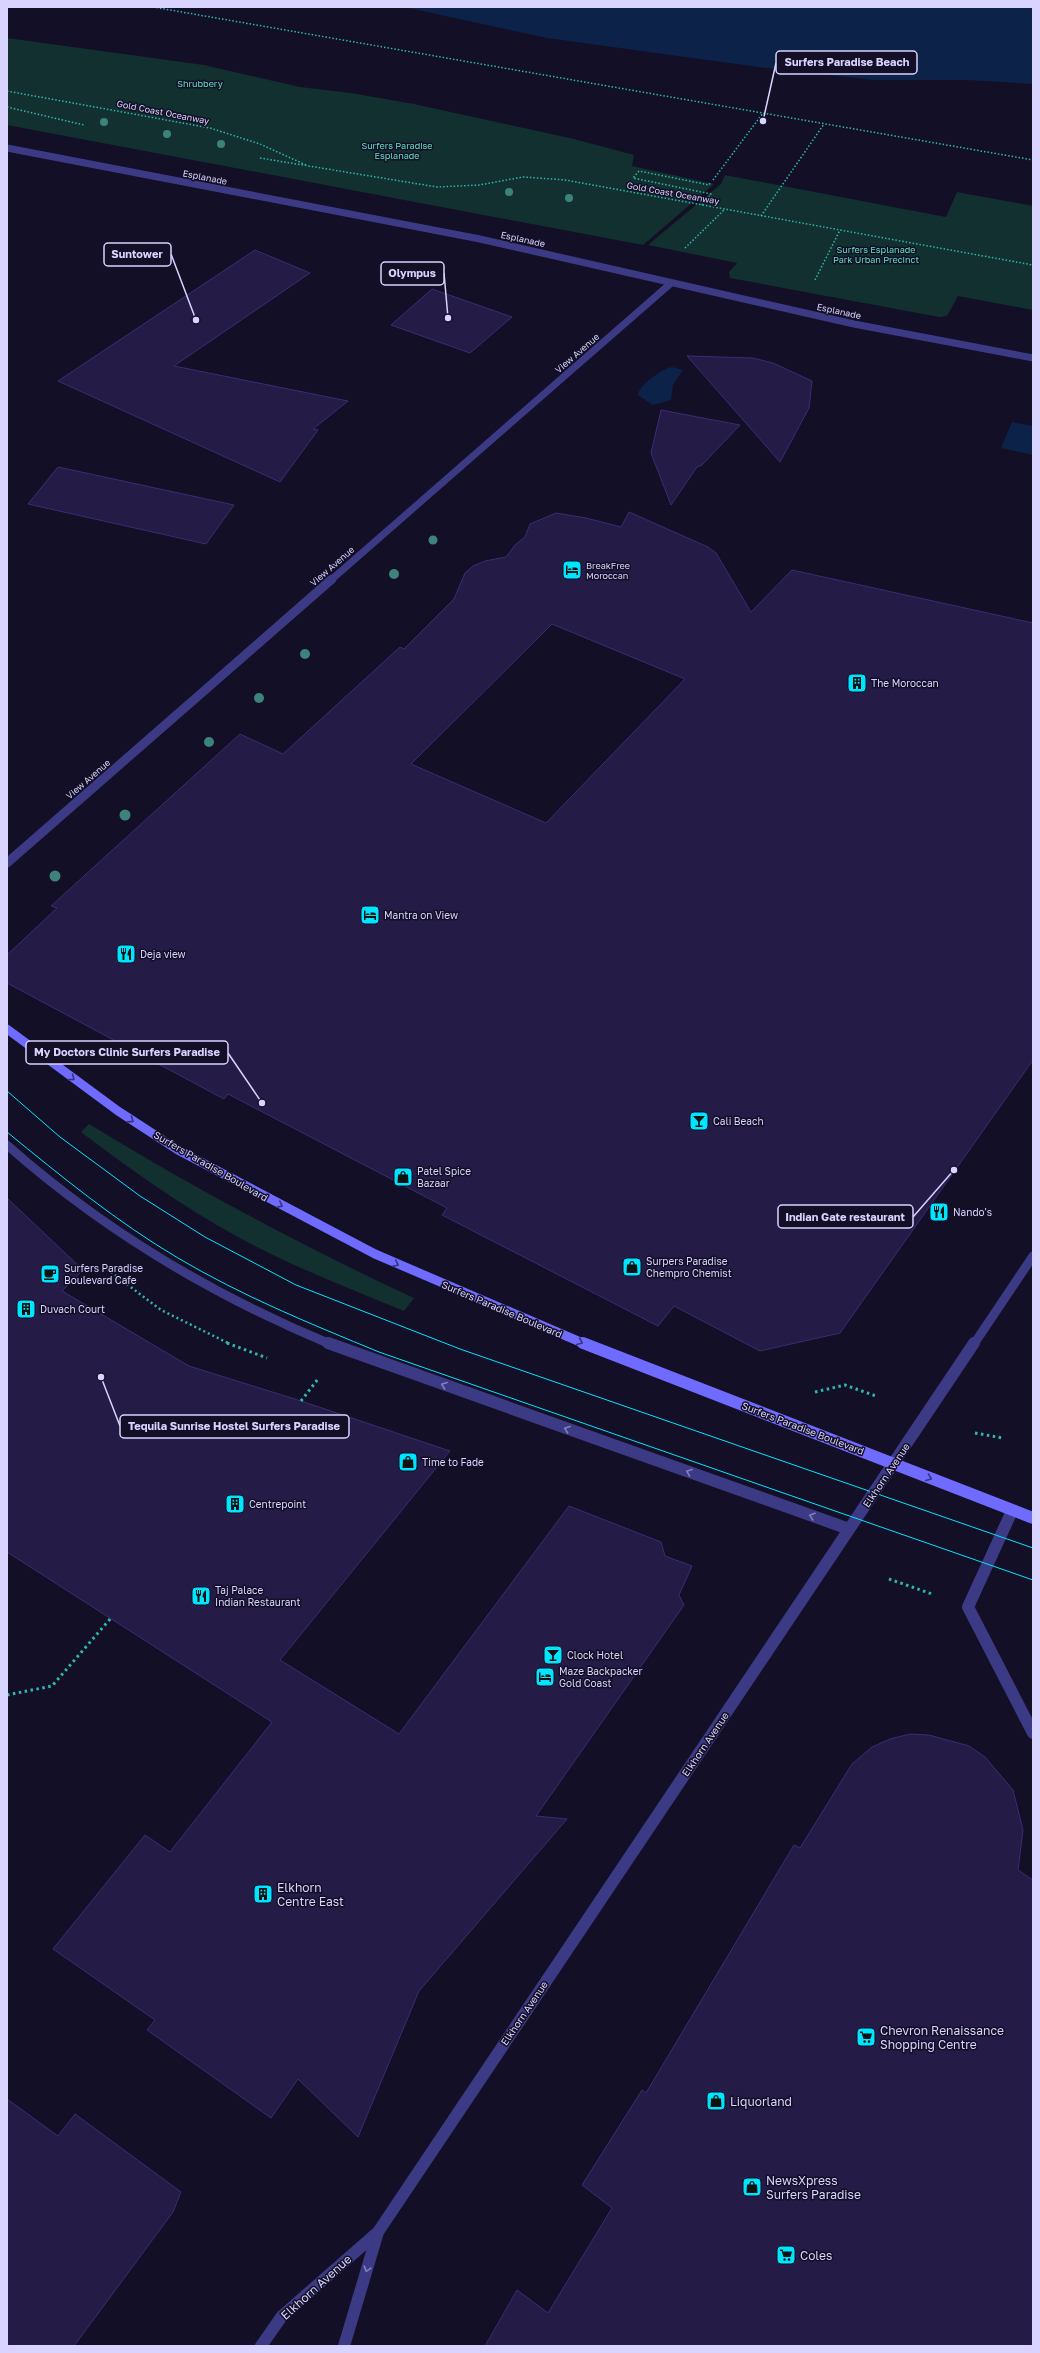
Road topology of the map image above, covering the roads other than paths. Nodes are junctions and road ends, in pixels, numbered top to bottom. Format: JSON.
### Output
{"nodes":[{"id":1,"x":7,"y":148,"type":"edge"},
{"id":2,"x":670,"y":284,"type":"junction"},
{"id":3,"x":1033,"y":358,"type":"edge"},
{"id":4,"x":7,"y":863,"type":"edge"},
{"id":5,"x":7,"y":1029,"type":"edge"},
{"id":6,"x":7,"y":1145,"type":"edge"},
{"id":7,"x":1033,"y":1256,"type":"edge"},
{"id":8,"x":893,"y":1463,"type":"junction"},
{"id":9,"x":1012,"y":1511,"type":"junction"},
{"id":10,"x":1033,"y":1518,"type":"edge"},
{"id":11,"x":849,"y":1529,"type":"junction"},
{"id":12,"x":1033,"y":1733,"type":"edge"},
{"id":13,"x":378,"y":2232,"type":"junction"},
{"id":14,"x":261,"y":2346,"type":"edge"},
{"id":15,"x":344,"y":2346,"type":"edge"}],
"edges":[{"from":1,"to":2,"type":"street","name":"Esplanade"},
{"from":2,"to":3,"type":"street","name":"Esplanade"},
{"from":2,"to":4,"type":"street","name":"View Avenue"},
{"from":5,"to":8,"type":"street","name":"Surfers Paradise Boulevard","one_way":true},
{"from":11,"to":6,"type":"street","one_way":true},
{"from":7,"to":8,"type":"street","name":"Elkhorn Avenue"},
{"from":8,"to":9,"type":"street","name":"Surfers Paradise Boulevard","one_way":true},
{"from":8,"to":11,"type":"street","name":"Elkhorn Avenue"},
{"from":9,"to":10,"type":"street","name":"Surfers Paradise Boulevard"},
{"from":9,"to":12,"type":"street"},
{"from":11,"to":13,"type":"street","name":"Elkhorn Avenue"},
{"from":13,"to":14,"type":"street","name":"Elkhorn Avenue"},
{"from":13,"to":15,"type":"street","name":"Elkhorn Avenue","one_way":true}]}
